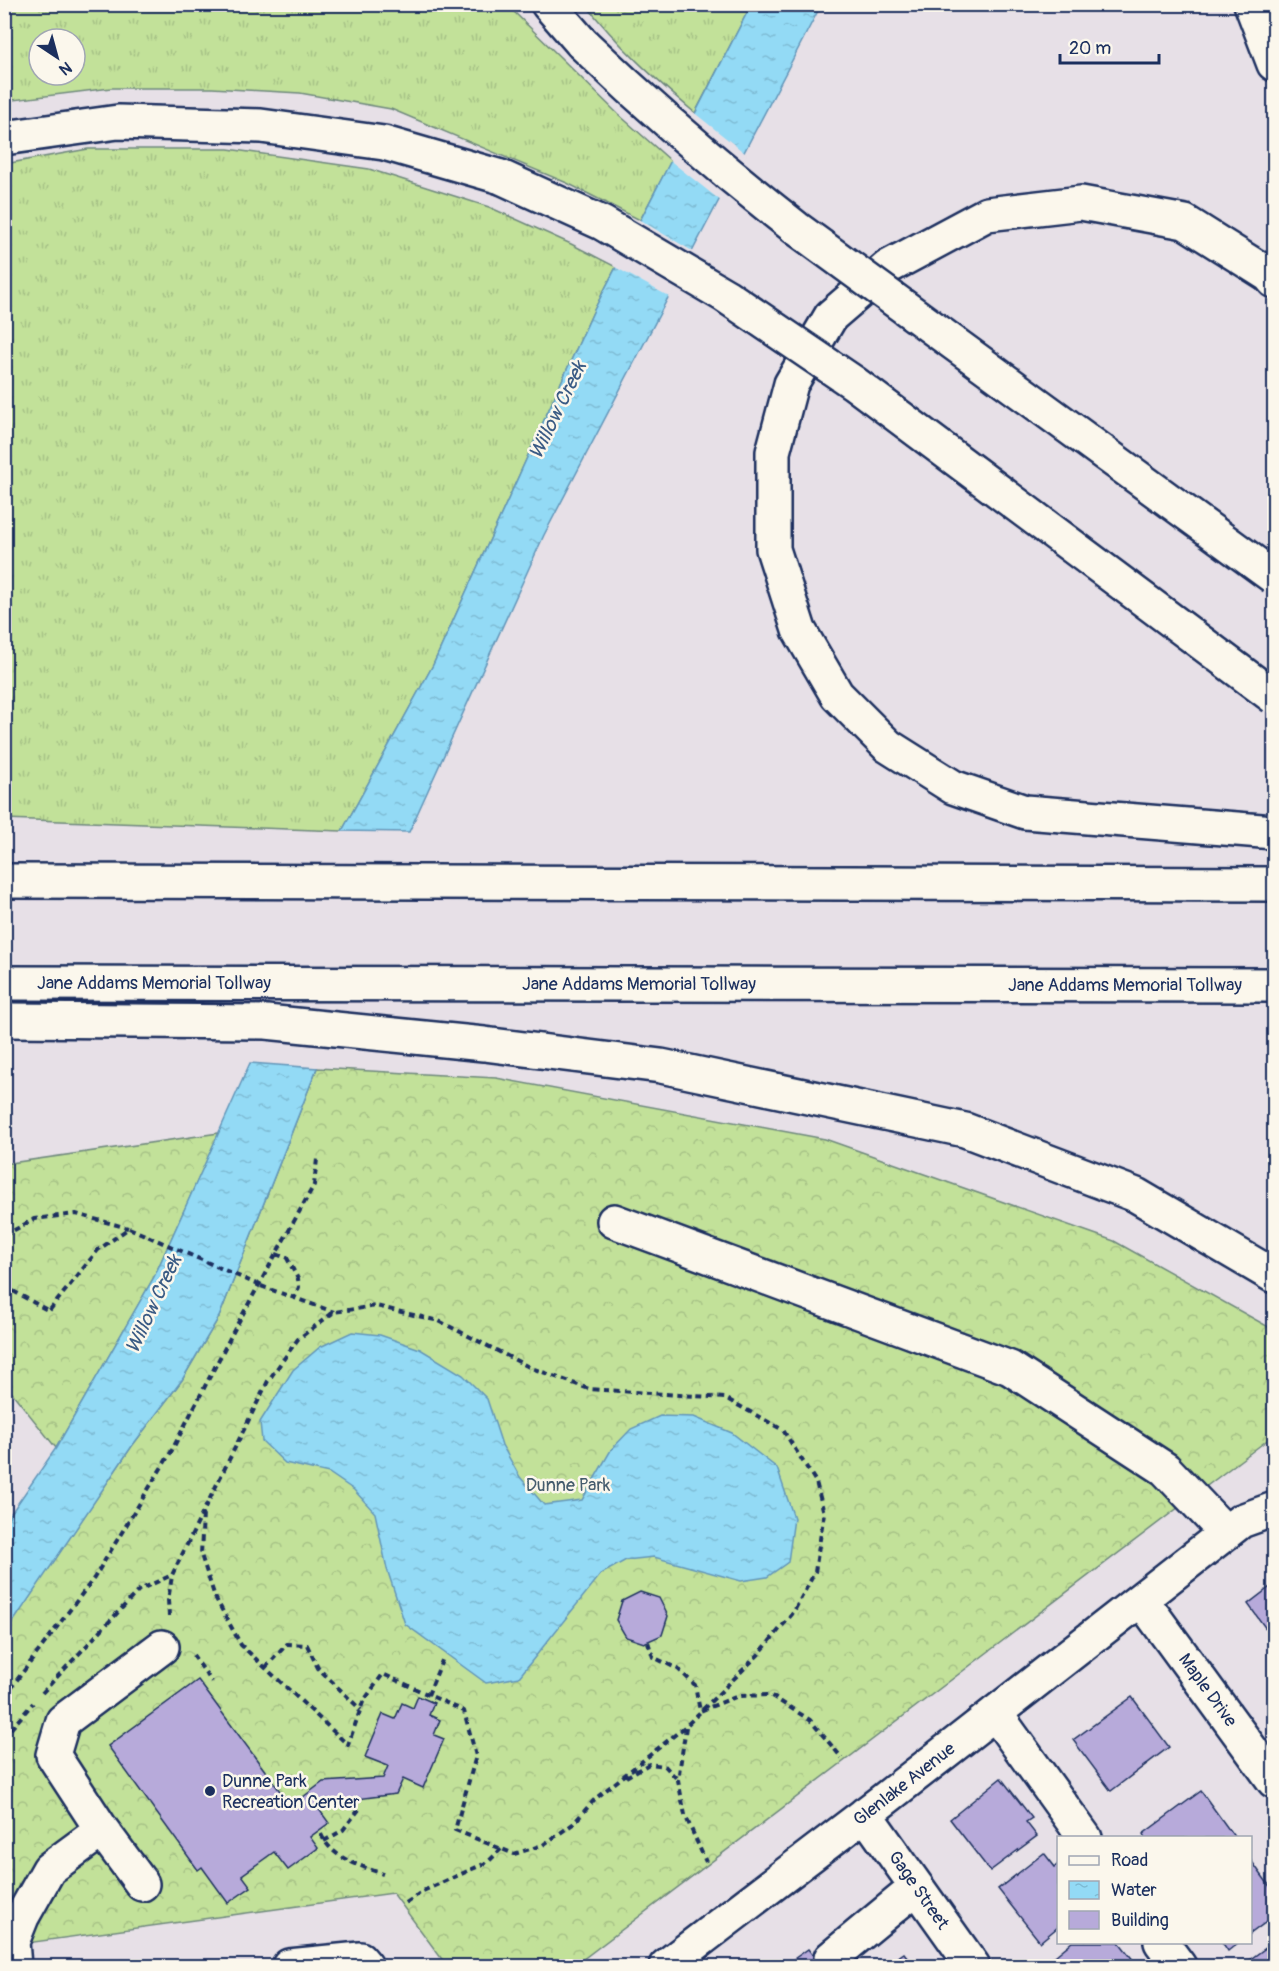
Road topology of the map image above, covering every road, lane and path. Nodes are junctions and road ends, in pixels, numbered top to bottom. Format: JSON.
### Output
{"nodes":[{"id":1,"x":548,"y":4,"type":"edge"},
{"id":2,"x":1251,"y":4,"type":"edge"},
{"id":3,"x":1275,"y":64,"type":"edge"},
{"id":4,"x":4,"y":138,"type":"edge"},
{"id":5,"x":1275,"y":281,"type":"edge"},
{"id":6,"x":1275,"y":577,"type":"edge"},
{"id":7,"x":1275,"y":697,"type":"edge"},
{"id":8,"x":1275,"y":832,"type":"edge"},
{"id":9,"x":6,"y":881,"type":"edge"},
{"id":10,"x":1275,"y":884,"type":"edge"},
{"id":11,"x":4,"y":983,"type":"edge"},
{"id":12,"x":1275,"y":985,"type":"edge"},
{"id":13,"x":4,"y":1020,"type":"edge"},
{"id":14,"x":317,"y":1159,"type":"dead end"},
{"id":15,"x":614,"y":1221,"type":"dead end"},
{"id":16,"x":129,"y":1228,"type":"junction"},
{"id":17,"x":4,"y":1233,"type":"edge"},
{"id":18,"x":276,"y":1254,"type":"junction"},
{"id":19,"x":1275,"y":1276,"type":"edge"},
{"id":20,"x":4,"y":1286,"type":"edge"},
{"id":21,"x":295,"y":1297,"type":"junction"},
{"id":22,"x":334,"y":1312,"type":"junction"},
{"id":23,"x":1275,"y":1509,"type":"edge"},
{"id":24,"x":203,"y":1514,"type":"junction"},
{"id":25,"x":1226,"y":1533,"type":"junction"},
{"id":26,"x":1141,"y":1599,"type":"junction"},
{"id":27,"x":648,"y":1642,"type":"dead end"},
{"id":28,"x":162,"y":1647,"type":"dead end"},
{"id":29,"x":443,"y":1658,"type":"dead end"},
{"id":30,"x":265,"y":1668,"type":"junction"},
{"id":31,"x":428,"y":1695,"type":"junction"},
{"id":32,"x":4,"y":1697,"type":"edge"},
{"id":33,"x":361,"y":1710,"type":"junction"},
{"id":34,"x":700,"y":1711,"type":"junction"},
{"id":35,"x":995,"y":1713,"type":"junction"},
{"id":36,"x":686,"y":1726,"type":"junction"},
{"id":37,"x":4,"y":1737,"type":"edge"},
{"id":38,"x":842,"y":1758,"type":"dead end"},
{"id":39,"x":678,"y":1780,"type":"junction"},
{"id":40,"x":1275,"y":1781,"type":"edge"},
{"id":41,"x":615,"y":1784,"type":"junction"},
{"id":42,"x":361,"y":1807,"type":"dead end"},
{"id":43,"x":865,"y":1814,"type":"junction"},
{"id":44,"x":102,"y":1830,"type":"junction"},
{"id":45,"x":321,"y":1834,"type":"dead end"},
{"id":46,"x":1085,"y":1836,"type":"edge"},
{"id":47,"x":324,"y":1841,"type":"junction"},
{"id":48,"x":501,"y":1849,"type":"junction"},
{"id":49,"x":706,"y":1862,"type":"dead end"},
{"id":50,"x":383,"y":1874,"type":"dead end"},
{"id":51,"x":142,"y":1884,"type":"dead end"},
{"id":52,"x":917,"y":1887,"type":"junction"},
{"id":53,"x":406,"y":1903,"type":"dead end"},
{"id":54,"x":1162,"y":1944,"type":"edge"},
{"id":55,"x":831,"y":1958,"type":"dead end"},
{"id":56,"x":363,"y":1963,"type":"edge"},
{"id":57,"x":14,"y":1966,"type":"edge"},
{"id":58,"x":305,"y":1966,"type":"edge"},
{"id":59,"x":666,"y":1966,"type":"edge"},
{"id":60,"x":973,"y":1966,"type":"edge"},
{"id":61,"x":1179,"y":1966,"type":"edge"}],
"edges":[{"from":1,"to":6,"type":"main road","bridge":true},
{"from":2,"to":3,"type":"main road"},
{"from":4,"to":7,"type":"main road","bridge":true},
{"from":5,"to":8,"type":"main road"},
{"from":9,"to":10,"type":"main road"},
{"from":11,"to":12,"type":"main road","name":"Jane Addams Memorial Tollway"},
{"from":13,"to":19,"type":"main road"},
{"from":14,"to":18,"type":"path"},
{"from":15,"to":25,"type":"main road"},
{"from":16,"to":17,"type":"path"},
{"from":16,"to":20,"type":"path"},
{"from":16,"to":21,"type":"path","bridge":true},
{"from":18,"to":21,"type":"path"},
{"from":18,"to":32,"type":"path"},
{"from":21,"to":22,"type":"path"},
{"from":22,"to":24,"type":"path"},
{"from":22,"to":34,"type":"path"},
{"from":23,"to":25,"type":"main road","name":"Glenlake Avenue"},
{"from":24,"to":30,"type":"path"},
{"from":24,"to":37,"type":"path"},
{"from":25,"to":26,"type":"main road","name":"Glenlake Avenue"},
{"from":26,"to":35,"type":"main road","name":"Glenlake Avenue"},
{"from":26,"to":40,"type":"main road","name":"Maple Drive"},
{"from":27,"to":34,"type":"path"},
{"from":28,"to":44,"type":"main road"},
{"from":29,"to":31,"type":"path"},
{"from":30,"to":33,"type":"path"},
{"from":30,"to":33,"type":"path"},
{"from":31,"to":33,"type":"path"},
{"from":31,"to":48,"type":"path"},
{"from":34,"to":36,"type":"path"},
{"from":34,"to":38,"type":"path"},
{"from":35,"to":43,"type":"main road","name":"Glenlake Avenue"},
{"from":35,"to":46,"type":"main road"},
{"from":36,"to":39,"type":"path"},
{"from":36,"to":41,"type":"path"},
{"from":39,"to":41,"type":"path"},
{"from":39,"to":49,"type":"path"},
{"from":41,"to":48,"type":"path"},
{"from":42,"to":47,"type":"path"},
{"from":43,"to":52,"type":"main road","name":"Gage Street"},
{"from":43,"to":59,"type":"main road","name":"Glenlake Avenue"},
{"from":44,"to":51,"type":"main road"},
{"from":44,"to":57,"type":"main road"},
{"from":45,"to":47,"type":"path"},
{"from":47,"to":50,"type":"path"},
{"from":48,"to":53,"type":"path"},
{"from":52,"to":55,"type":"main road"},
{"from":52,"to":60,"type":"main road","name":"Gage Street"},
{"from":54,"to":61,"type":"main road"},
{"from":56,"to":58,"type":"main road"}]}
